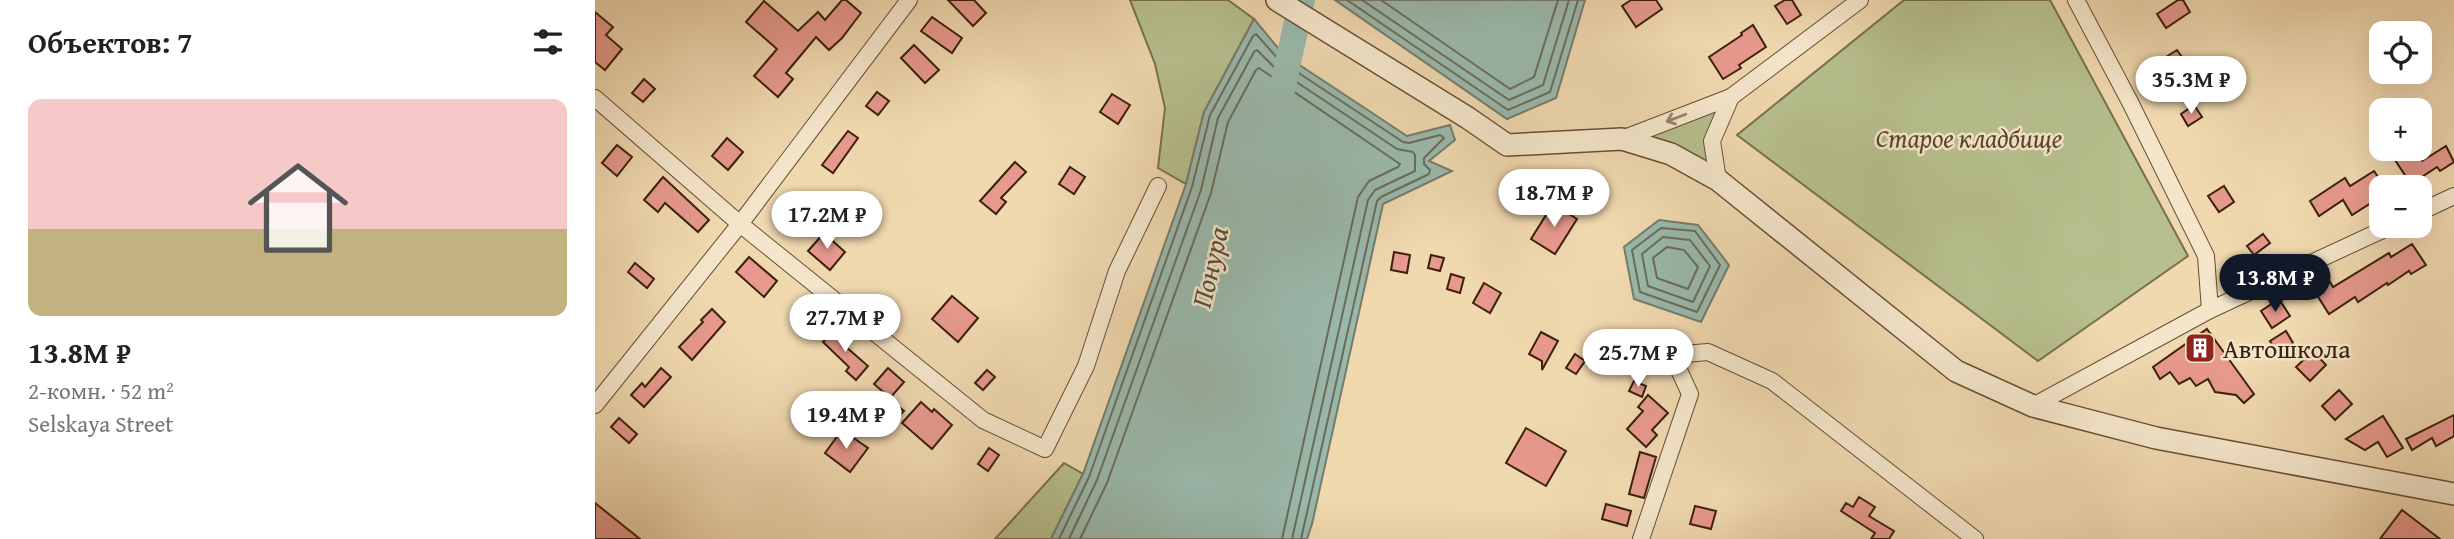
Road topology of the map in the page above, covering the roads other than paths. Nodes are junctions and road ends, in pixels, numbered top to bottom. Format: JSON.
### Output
{"nodes":[{"id":1,"x":909,"y":0,"type":"edge"},
{"id":2,"x":1277,"y":0,"type":"edge"},
{"id":3,"x":1860,"y":0,"type":"edge"},
{"id":4,"x":2076,"y":0,"type":"edge"},
{"id":5,"x":1731,"y":97,"type":"junction"},
{"id":6,"x":595,"y":98,"type":"edge"},
{"id":7,"x":1622,"y":139,"type":"junction"},
{"id":8,"x":1718,"y":180,"type":"junction"},
{"id":9,"x":1158,"y":186,"type":"dead end"},
{"id":10,"x":2454,"y":196,"type":"edge"},
{"id":11,"x":2432,"y":206,"type":"edge"},
{"id":12,"x":740,"y":224,"type":"junction"},
{"id":13,"x":2369,"y":236,"type":"edge"},
{"id":14,"x":2210,"y":310,"type":"junction"},
{"id":15,"x":595,"y":405,"type":"edge"},
{"id":16,"x":2033,"y":405,"type":"junction"},
{"id":17,"x":2454,"y":494,"type":"edge"},
{"id":18,"x":1641,"y":539,"type":"edge"},
{"id":19,"x":1975,"y":539,"type":"edge"}],
"edges":[{"from":1,"to":12,"type":"street"},
{"from":2,"to":7,"type":"street"},
{"from":3,"to":5,"type":"street"},
{"from":4,"to":14,"type":"street"},
{"from":5,"to":7,"type":"street","one_way":true},
{"from":5,"to":8,"type":"street"},
{"from":6,"to":12,"type":"street"},
{"from":7,"to":8,"type":"street"},
{"from":8,"to":16,"type":"street"},
{"from":9,"to":12,"type":"street"},
{"from":10,"to":11,"type":"street"},
{"from":12,"to":15,"type":"street"},
{"from":13,"to":14,"type":"street"},
{"from":14,"to":16,"type":"street"},
{"from":16,"to":17,"type":"street"},
{"from":18,"to":19,"type":"street"}]}
